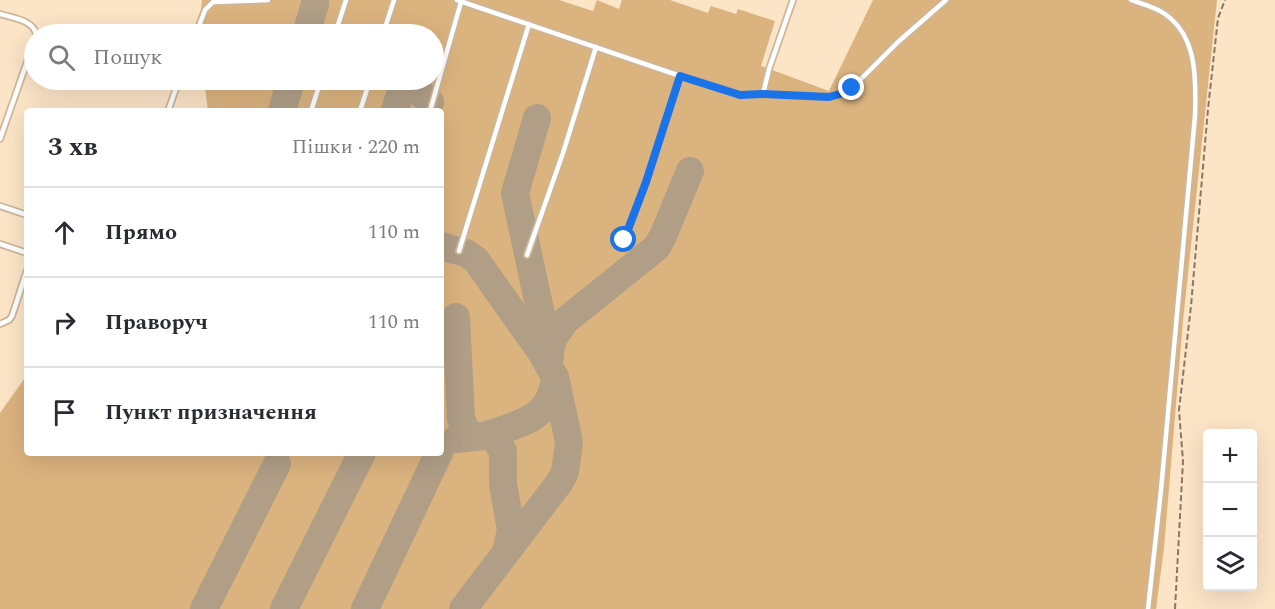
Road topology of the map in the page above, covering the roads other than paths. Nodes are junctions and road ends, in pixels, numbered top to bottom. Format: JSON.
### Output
{"nodes":[{"id":1,"x":207,"y":0,"type":"edge"},
{"id":2,"x":268,"y":0,"type":"edge"},
{"id":3,"x":346,"y":0,"type":"edge"},
{"id":4,"x":394,"y":0,"type":"edge"},
{"id":5,"x":793,"y":0,"type":"edge"},
{"id":6,"x":946,"y":0,"type":"edge"},
{"id":7,"x":1131,"y":0,"type":"edge"},
{"id":8,"x":459,"y":1,"type":"edge"},
{"id":9,"x":213,"y":2,"type":"junction"},
{"id":10,"x":0,"y":14,"type":"edge"},
{"id":11,"x":28,"y":24,"type":"edge"},
{"id":12,"x":200,"y":24,"type":"edge"},
{"id":13,"x":338,"y":24,"type":"edge"},
{"id":14,"x":386,"y":24,"type":"edge"},
{"id":15,"x":529,"y":24,"type":"junction"},
{"id":16,"x":596,"y":47,"type":"junction"},
{"id":17,"x":444,"y":58,"type":"edge"},
{"id":18,"x":24,"y":71,"type":"edge"},
{"id":19,"x":680,"y":76,"type":"junction"},
{"id":20,"x":175,"y":90,"type":"edge"},
{"id":21,"x":318,"y":90,"type":"edge"},
{"id":22,"x":367,"y":90,"type":"edge"},
{"id":23,"x":436,"y":90,"type":"edge"},
{"id":24,"x":763,"y":94,"type":"junction"},
{"id":25,"x":169,"y":108,"type":"edge"},
{"id":26,"x":312,"y":108,"type":"edge"},
{"id":27,"x":361,"y":108,"type":"edge"},
{"id":28,"x":431,"y":108,"type":"edge"},
{"id":29,"x":0,"y":120,"type":"edge"},
{"id":30,"x":6,"y":122,"type":"junction"},
{"id":31,"x":0,"y":139,"type":"edge"},
{"id":32,"x":0,"y":206,"type":"edge"},
{"id":33,"x":24,"y":214,"type":"edge"},
{"id":34,"x":624,"y":240,"type":"dead end"},
{"id":35,"x":0,"y":244,"type":"edge"},
{"id":36,"x":459,"y":251,"type":"dead end"},
{"id":37,"x":24,"y":252,"type":"edge"},
{"id":38,"x":527,"y":255,"type":"dead end"},
{"id":39,"x":24,"y":279,"type":"edge"},
{"id":40,"x":0,"y":324,"type":"edge"},
{"id":41,"x":1148,"y":609,"type":"edge"}],
"edges":[{"from":1,"to":9,"type":"lane"},
{"from":2,"to":9,"type":"lane"},
{"from":3,"to":13,"type":"lane"},
{"from":4,"to":14,"type":"lane"},
{"from":5,"to":24,"type":"lane"},
{"from":6,"to":24,"type":"lane"},
{"from":7,"to":41,"type":"lane"},
{"from":8,"to":15,"type":"lane"},
{"from":8,"to":17,"type":"lane"},
{"from":9,"to":12,"type":"lane"},
{"from":10,"to":11,"type":"lane"},
{"from":15,"to":16,"type":"lane"},
{"from":15,"to":36,"type":"lane"},
{"from":16,"to":19,"type":"lane"},
{"from":16,"to":38,"type":"lane"},
{"from":18,"to":30,"type":"lane"},
{"from":19,"to":24,"type":"lane"},
{"from":19,"to":34,"type":"lane"},
{"from":20,"to":25,"type":"lane"},
{"from":21,"to":26,"type":"lane"},
{"from":22,"to":27,"type":"lane"},
{"from":23,"to":28,"type":"lane"},
{"from":29,"to":30,"type":"lane"},
{"from":30,"to":31,"type":"lane"},
{"from":32,"to":33,"type":"lane"},
{"from":35,"to":37,"type":"lane"},
{"from":39,"to":40,"type":"lane"}]}
